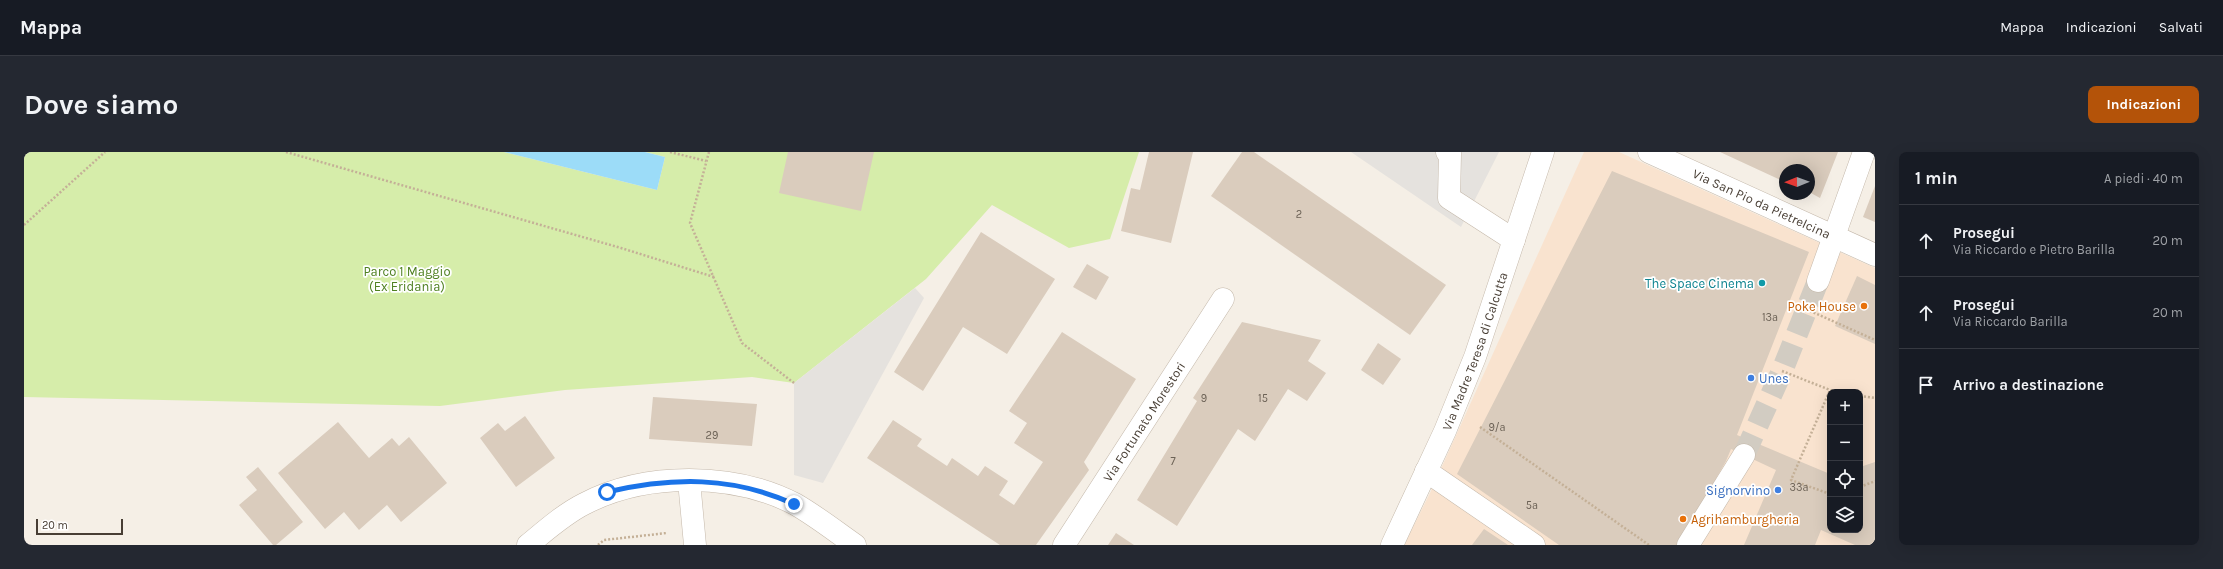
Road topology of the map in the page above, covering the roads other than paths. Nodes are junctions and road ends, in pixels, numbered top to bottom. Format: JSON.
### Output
{"nodes":[{"id":1,"x":1447,"y":152,"type":"edge"},
{"id":2,"x":1543,"y":152,"type":"edge"},
{"id":3,"x":1649,"y":152,"type":"edge"},
{"id":4,"x":1864,"y":152,"type":"edge"},
{"id":5,"x":1834,"y":236,"type":"junction"},
{"id":6,"x":1514,"y":240,"type":"junction"},
{"id":7,"x":1875,"y":255,"type":"edge"},
{"id":8,"x":1818,"y":281,"type":"tunnel mouth"},
{"id":9,"x":1223,"y":299,"type":"dead end"},
{"id":10,"x":1744,"y":455,"type":"tunnel mouth"},
{"id":11,"x":1426,"y":471,"type":"junction"},
{"id":12,"x":689,"y":480,"type":"junction"},
{"id":13,"x":694,"y":538,"type":"edge"},
{"id":14,"x":528,"y":545,"type":"edge"},
{"id":15,"x":855,"y":545,"type":"edge"},
{"id":16,"x":1064,"y":545,"type":"edge"},
{"id":17,"x":1392,"y":545,"type":"edge"},
{"id":18,"x":1534,"y":545,"type":"edge"},
{"id":19,"x":1688,"y":545,"type":"edge"}],
"edges":[{"from":1,"to":6,"type":"street"},
{"from":2,"to":6,"type":"street","name":"Via Madre Teresa di Calcutta"},
{"from":3,"to":5,"type":"street","name":"Via San Pio da Pietrelcina"},
{"from":4,"to":5,"type":"street"},
{"from":5,"to":7,"type":"street","name":"Via San Pio da Pietrelcina"},
{"from":5,"to":8,"type":"street"},
{"from":6,"to":11,"type":"street","name":"Via Madre Teresa di Calcutta"},
{"from":9,"to":16,"type":"street","name":"Via Fortunato Morestori"},
{"from":10,"to":19,"type":"street"},
{"from":11,"to":17,"type":"street","name":"Via Madre Teresa di Calcutta"},
{"from":11,"to":18,"type":"street"},
{"from":12,"to":13,"type":"street"},
{"from":12,"to":14,"type":"street"},
{"from":12,"to":15,"type":"street"}]}
